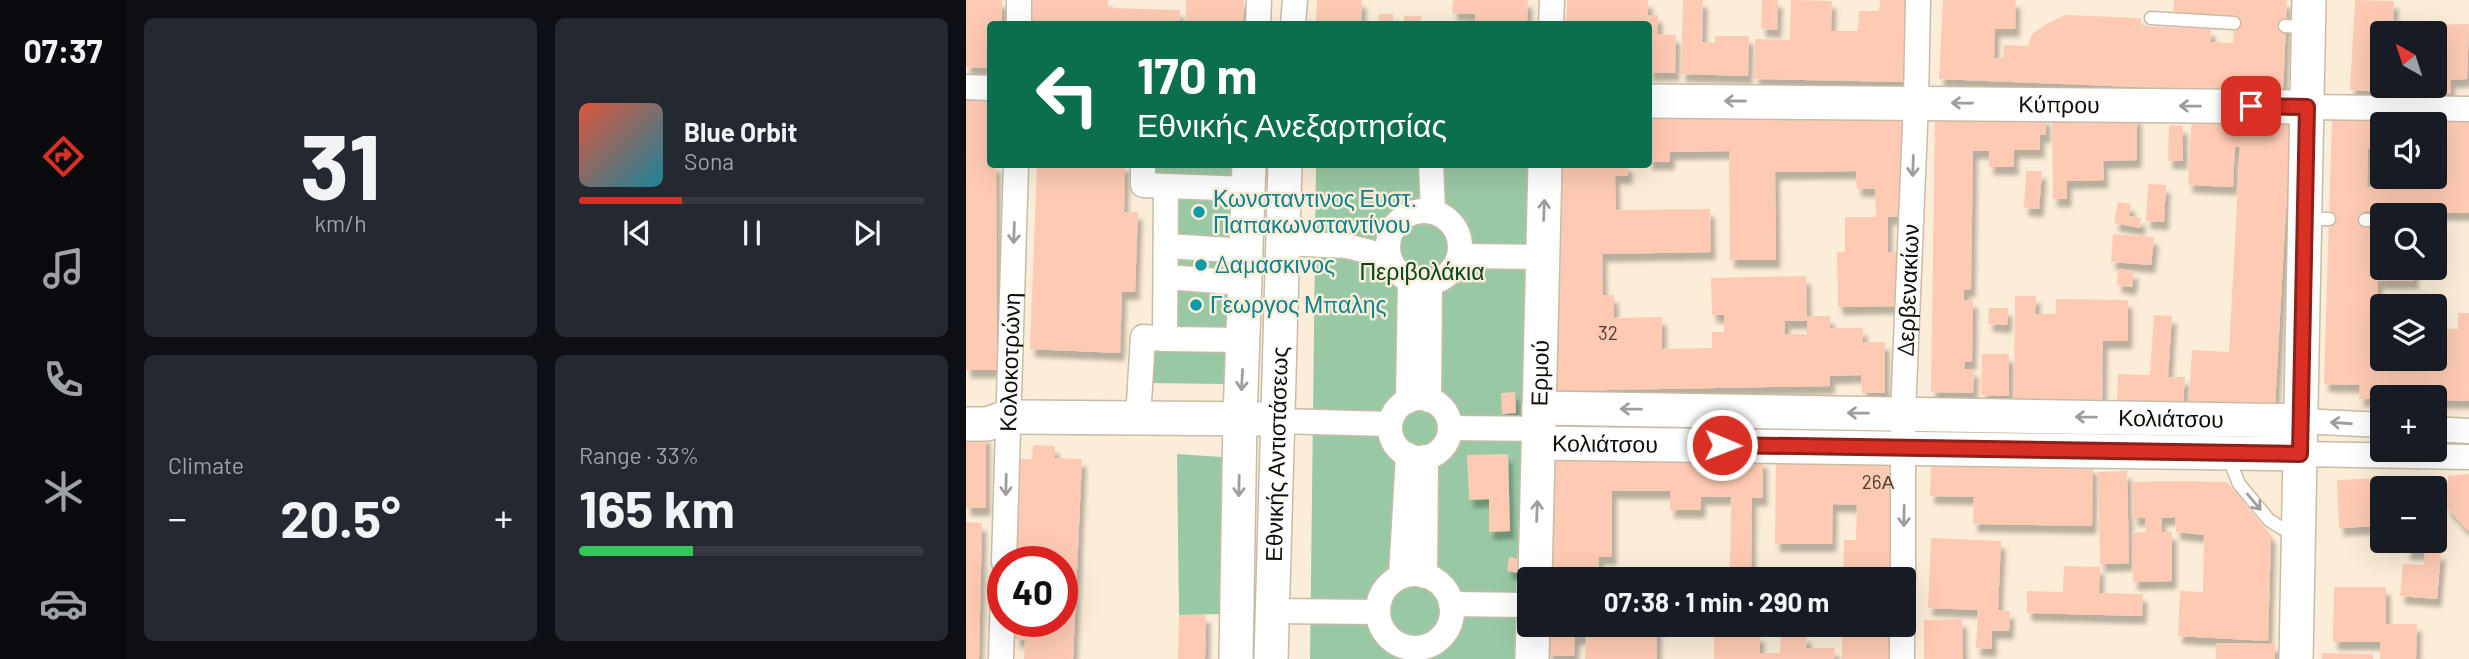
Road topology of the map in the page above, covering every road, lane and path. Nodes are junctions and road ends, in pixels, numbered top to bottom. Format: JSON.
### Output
{"nodes":[{"id":1,"x":1019,"y":0,"type":"edge"},
{"id":2,"x":1259,"y":0,"type":"edge"},
{"id":3,"x":1295,"y":0,"type":"edge"},
{"id":4,"x":1552,"y":0,"type":"edge"},
{"id":5,"x":1918,"y":0,"type":"edge"},
{"id":6,"x":2151,"y":18,"type":"dead end"},
{"id":7,"x":2301,"y":18,"type":"edge"},
{"id":8,"x":1019,"y":21,"type":"edge"},
{"id":9,"x":1258,"y":21,"type":"edge"},
{"id":10,"x":1293,"y":21,"type":"edge"},
{"id":11,"x":1551,"y":21,"type":"edge"},
{"id":12,"x":2234,"y":23,"type":"dead end"},
{"id":13,"x":966,"y":87,"type":"edge"},
{"id":14,"x":987,"y":88,"type":"edge"},
{"id":15,"x":1652,"y":101,"type":"edge"},
{"id":16,"x":1916,"y":102,"type":"junction"},
{"id":17,"x":2307,"y":107,"type":"junction"},
{"id":18,"x":2469,"y":109,"type":"edge"},
{"id":19,"x":1016,"y":168,"type":"edge"},
{"id":20,"x":1143,"y":168,"type":"edge"},
{"id":21,"x":1285,"y":168,"type":"edge"},
{"id":22,"x":1417,"y":168,"type":"edge"},
{"id":23,"x":1431,"y":168,"type":"edge"},
{"id":24,"x":1545,"y":168,"type":"edge"},
{"id":25,"x":1248,"y":177,"type":"edge"},
{"id":26,"x":1166,"y":186,"type":"junction"},
{"id":27,"x":1425,"y":211,"type":"junction"},
{"id":28,"x":2365,"y":220,"type":"dead end"},
{"id":29,"x":2370,"y":220,"type":"edge"},
{"id":30,"x":1284,"y":243,"type":"junction"},
{"id":31,"x":1167,"y":246,"type":"junction"},
{"id":32,"x":1460,"y":256,"type":"junction"},
{"id":33,"x":1389,"y":257,"type":"junction"},
{"id":34,"x":1542,"y":257,"type":"junction"},
{"id":35,"x":1245,"y":267,"type":"junction"},
{"id":36,"x":1166,"y":276,"type":"junction"},
{"id":37,"x":1420,"y":282,"type":"junction"},
{"id":38,"x":1165,"y":339,"type":"junction"},
{"id":39,"x":1244,"y":341,"type":"junction"},
{"id":40,"x":1419,"y":400,"type":"junction"},
{"id":41,"x":966,"y":407,"type":"edge"},
{"id":42,"x":1903,"y":414,"type":"junction"},
{"id":43,"x":1007,"y":417,"type":"junction"},
{"id":44,"x":1138,"y":418,"type":"junction"},
{"id":45,"x":1240,"y":418,"type":"junction"},
{"id":46,"x":1277,"y":421,"type":"junction"},
{"id":47,"x":2301,"y":421,"type":"junction"},
{"id":48,"x":966,"y":424,"type":"edge"},
{"id":49,"x":1390,"y":424,"type":"junction"},
{"id":50,"x":2370,"y":424,"type":"edge"},
{"id":51,"x":1539,"y":427,"type":"junction"},
{"id":52,"x":1450,"y":428,"type":"junction"},
{"id":53,"x":2447,"y":430,"type":"edge"},
{"id":54,"x":2469,"y":431,"type":"edge"},
{"id":55,"x":1905,"y":448,"type":"junction"},
{"id":56,"x":2232,"y":453,"type":"junction"},
{"id":57,"x":2300,"y":454,"type":"junction"},
{"id":58,"x":1417,"y":456,"type":"junction"},
{"id":59,"x":2469,"y":457,"type":"edge"},
{"id":60,"x":2298,"y":532,"type":"junction"},
{"id":61,"x":1004,"y":546,"type":"edge"},
{"id":62,"x":1535,"y":567,"type":"edge"},
{"id":63,"x":1903,"y":567,"type":"edge"},
{"id":64,"x":1413,"y":577,"type":"junction"},
{"id":65,"x":1451,"y":604,"type":"junction"},
{"id":66,"x":1517,"y":606,"type":"edge"},
{"id":67,"x":1272,"y":611,"type":"junction"},
{"id":68,"x":1378,"y":612,"type":"junction"},
{"id":69,"x":1002,"y":637,"type":"edge"},
{"id":70,"x":1533,"y":637,"type":"edge"},
{"id":71,"x":1902,"y":637,"type":"edge"},
{"id":72,"x":1416,"y":653,"type":"edge"},
{"id":73,"x":1001,"y":659,"type":"edge"},
{"id":74,"x":1236,"y":659,"type":"edge"},
{"id":75,"x":1271,"y":659,"type":"edge"},
{"id":76,"x":1532,"y":659,"type":"edge"},
{"id":77,"x":1902,"y":659,"type":"edge"},
{"id":78,"x":2296,"y":659,"type":"edge"}],
"edges":[{"from":1,"to":8,"type":"street"},
{"from":2,"to":9,"type":"street"},
{"from":3,"to":10,"type":"street"},
{"from":4,"to":11,"type":"street"},
{"from":5,"to":16,"type":"street","name":"Δερβενακίων"},
{"from":6,"to":12,"type":"lane"},
{"from":7,"to":17,"type":"street"},
{"from":13,"to":14,"type":"street"},
{"from":16,"to":15,"type":"street","name":"Κύπρου","one_way":true},
{"from":17,"to":16,"type":"street","name":"Κύπρου","one_way":true},
{"from":16,"to":42,"type":"street","name":"Δερβενακίων","one_way":true},
{"from":17,"to":18,"type":"street","name":"Κύπρου"},
{"from":17,"to":47,"type":"street"},
{"from":19,"to":43,"type":"street","name":"Κολοκοτρώνη","one_way":true},
{"from":20,"to":26,"type":"street"},
{"from":21,"to":30,"type":"street","name":"Εθνικής Αντιστάσεως"},
{"from":22,"to":27,"type":"street"},
{"from":23,"to":27,"type":"street"},
{"from":34,"to":24,"type":"street","name":"Ερμού","one_way":true},
{"from":25,"to":26,"type":"street"},
{"from":25,"to":35,"type":"street","name":"Εθνικής Αντιστάσεως"},
{"from":26,"to":31,"type":"street"},
{"from":27,"to":32,"type":"street"},
{"from":27,"to":33,"type":"street"},
{"from":28,"to":29,"type":"lane"},
{"from":30,"to":33,"type":"street"},
{"from":30,"to":46,"type":"street","name":"Εθνικής Αντιστάσεως"},
{"from":31,"to":35,"type":"street"},
{"from":31,"to":36,"type":"street"},
{"from":32,"to":34,"type":"street"},
{"from":32,"to":37,"type":"street"},
{"from":33,"to":37,"type":"street"},
{"from":34,"to":51,"type":"street","name":"Ερμού"},
{"from":35,"to":36,"type":"street"},
{"from":35,"to":39,"type":"street","name":"Εθνικής Αντιστάσεως"},
{"from":36,"to":38,"type":"street"},
{"from":37,"to":40,"type":"street"},
{"from":38,"to":39,"type":"street"},
{"from":38,"to":44,"type":"street"},
{"from":39,"to":45,"type":"street","name":"Εθνικής Αντιστάσεως","one_way":true},
{"from":40,"to":49,"type":"street"},
{"from":40,"to":52,"type":"street"},
{"from":41,"to":43,"type":"street"},
{"from":47,"to":42,"type":"street","name":"Κολιάτσου","one_way":true},
{"from":42,"to":51,"type":"street","name":"Κολιάτσου","one_way":true},
{"from":42,"to":55,"type":"street","name":"Δερβενακίων"},
{"from":43,"to":44,"type":"street"},
{"from":43,"to":48,"type":"street"},
{"from":43,"to":61,"type":"street","name":"Κολοκοτρώνη","one_way":true},
{"from":44,"to":45,"type":"street"},
{"from":45,"to":46,"type":"street"},
{"from":45,"to":74,"type":"street","name":"Εθνικής Αντιστάσεως","one_way":true},
{"from":46,"to":49,"type":"street"},
{"from":46,"to":67,"type":"street","name":"Εθνικής Αντιστάσεως"},
{"from":50,"to":47,"type":"street","name":"Κολιάτσου","one_way":true},
{"from":47,"to":57,"type":"street"},
{"from":49,"to":58,"type":"street"},
{"from":51,"to":52,"type":"street"},
{"from":51,"to":55,"type":"street","name":"Κολιάτσου"},
{"from":62,"to":51,"type":"street","name":"Ερμού","one_way":true},
{"from":52,"to":58,"type":"street"},
{"from":53,"to":54,"type":"street"},
{"from":55,"to":56,"type":"street","name":"Κολιάτσου"},
{"from":55,"to":63,"type":"street","name":"Δερβενακίων","one_way":true},
{"from":56,"to":57,"type":"street","name":"Κολιάτσου"},
{"from":56,"to":60,"type":"lane","one_way":true},
{"from":57,"to":59,"type":"street","name":"Κολιάτσου"},
{"from":57,"to":60,"type":"street"},
{"from":58,"to":64,"type":"street"},
{"from":60,"to":78,"type":"street"},
{"from":64,"to":65,"type":"street"},
{"from":64,"to":68,"type":"street"},
{"from":65,"to":66,"type":"street"},
{"from":65,"to":72,"type":"street"},
{"from":67,"to":68,"type":"street"},
{"from":67,"to":75,"type":"street","name":"Εθνικής Αντιστάσεως"},
{"from":68,"to":72,"type":"street"},
{"from":69,"to":73,"type":"street"},
{"from":70,"to":76,"type":"street"},
{"from":71,"to":77,"type":"street"}]}
